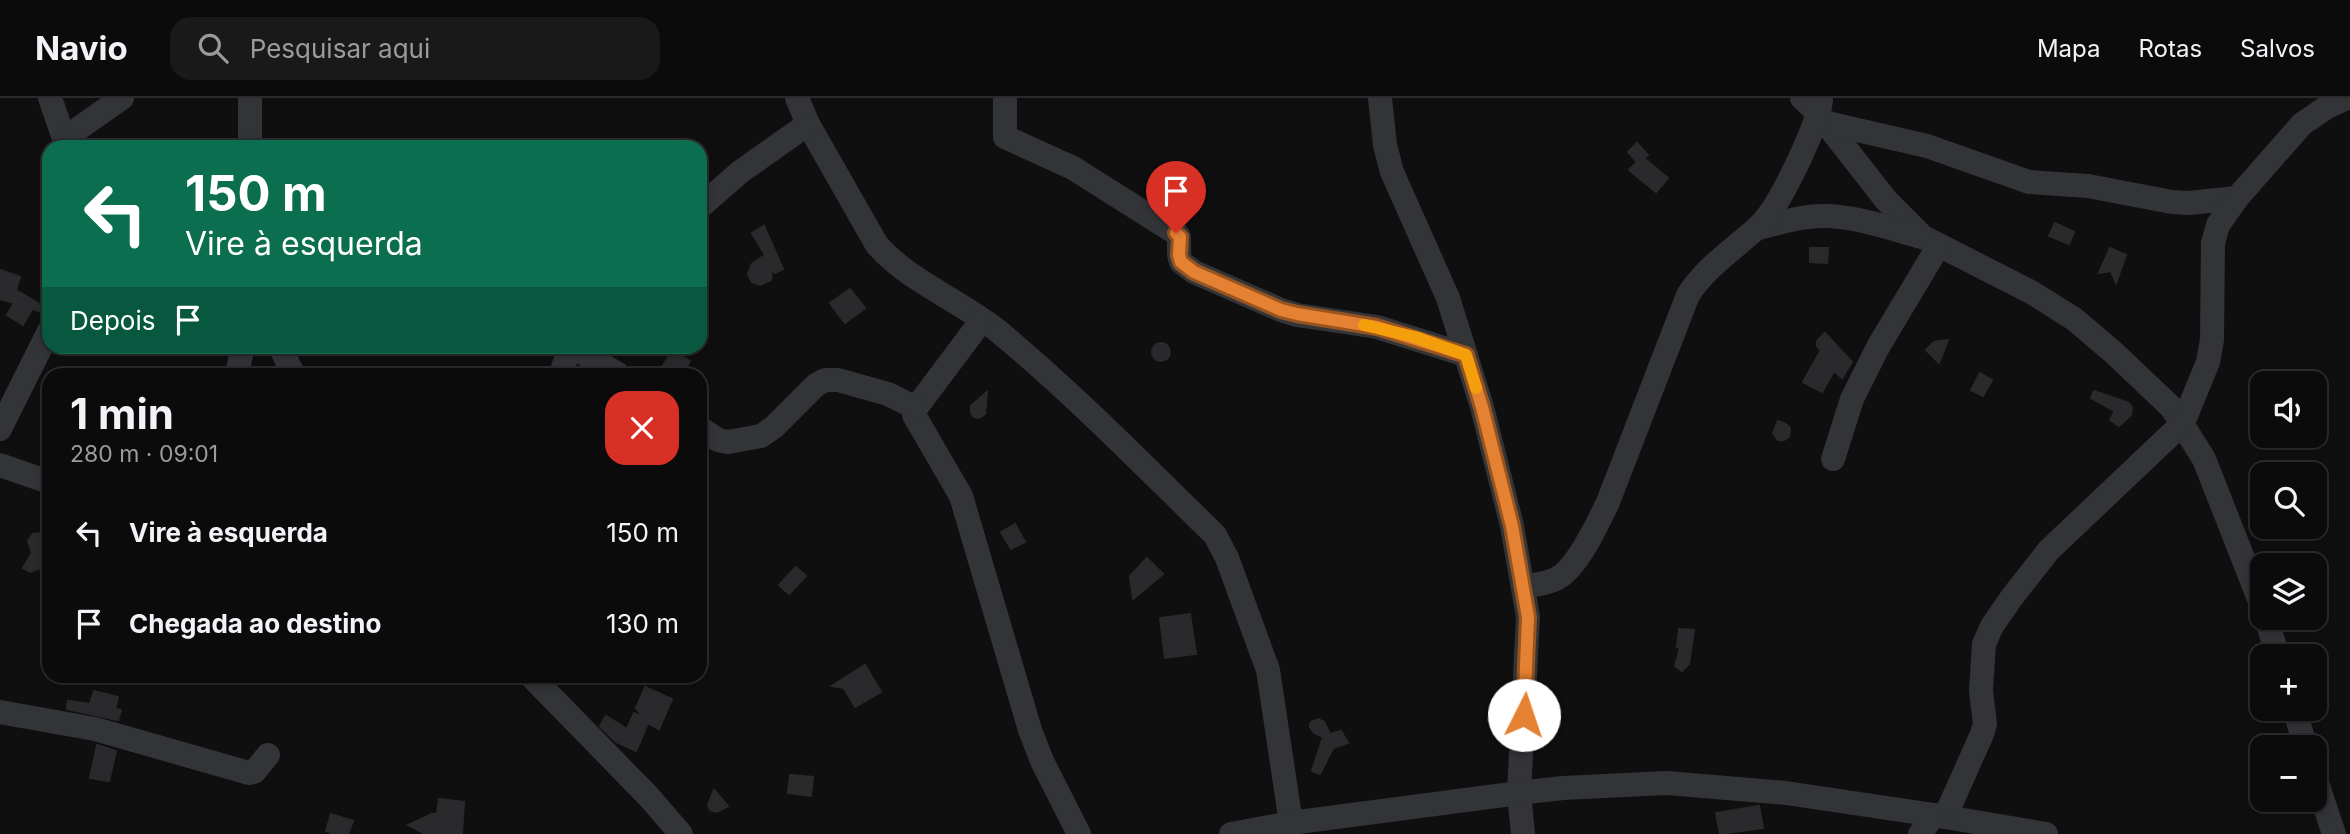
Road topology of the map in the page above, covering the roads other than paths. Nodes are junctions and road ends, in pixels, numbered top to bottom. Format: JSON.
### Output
{"nodes":[{"id":1,"x":50,"y":98,"type":"edge"},
{"id":2,"x":122,"y":98,"type":"edge"},
{"id":3,"x":250,"y":98,"type":"edge"},
{"id":4,"x":797,"y":98,"type":"edge"},
{"id":5,"x":1005,"y":98,"type":"edge"},
{"id":6,"x":1380,"y":98,"type":"edge"},
{"id":7,"x":2347,"y":98,"type":"edge"},
{"id":8,"x":1817,"y":108,"type":"edge"},
{"id":9,"x":808,"y":124,"type":"junction"},
{"id":10,"x":65,"y":140,"type":"edge"},
{"id":11,"x":69,"y":140,"type":"edge"},
{"id":12,"x":250,"y":140,"type":"edge"},
{"id":13,"x":2237,"y":198,"type":"junction"},
{"id":14,"x":707,"y":201,"type":"edge"},
{"id":15,"x":1758,"y":228,"type":"junction"},
{"id":16,"x":1931,"y":241,"type":"junction"},
{"id":17,"x":982,"y":320,"type":"junction"},
{"id":18,"x":42,"y":345,"type":"edge"},
{"id":19,"x":584,"y":354,"type":"edge"},
{"id":20,"x":1466,"y":355,"type":"junction"},
{"id":21,"x":608,"y":368,"type":"edge"},
{"id":22,"x":916,"y":408,"type":"junction"},
{"id":23,"x":2183,"y":423,"type":"junction"},
{"id":24,"x":0,"y":429,"type":"edge"},
{"id":25,"x":707,"y":433,"type":"edge"},
{"id":26,"x":1833,"y":459,"type":"dead end"},
{"id":27,"x":0,"y":465,"type":"edge"},
{"id":28,"x":42,"y":480,"type":"edge"},
{"id":29,"x":2250,"y":576,"type":"edge"},
{"id":30,"x":1523,"y":587,"type":"junction"},
{"id":31,"x":538,"y":683,"type":"edge"},
{"id":32,"x":0,"y":712,"type":"edge"},
{"id":33,"x":268,"y":755,"type":"dead end"},
{"id":34,"x":1519,"y":793,"type":"junction"},
{"id":35,"x":2327,"y":812,"type":"edge"},
{"id":36,"x":1933,"y":822,"type":"edge"},
{"id":37,"x":1291,"y":823,"type":"junction"},
{"id":38,"x":681,"y":834,"type":"edge"},
{"id":39,"x":1079,"y":834,"type":"edge"},
{"id":40,"x":1231,"y":834,"type":"edge"},
{"id":41,"x":1523,"y":834,"type":"edge"},
{"id":42,"x":2046,"y":834,"type":"edge"},
{"id":43,"x":2334,"y":834,"type":"edge"}],
"edges":[{"from":1,"to":10,"type":"street"},
{"from":2,"to":11,"type":"street"},
{"from":3,"to":12,"type":"street"},
{"from":4,"to":9,"type":"street"},
{"from":5,"to":20,"type":"street"},
{"from":6,"to":20,"type":"street"},
{"from":7,"to":13,"type":"street"},
{"from":8,"to":13,"type":"street"},
{"from":8,"to":15,"type":"street"},
{"from":8,"to":16,"type":"street"},
{"from":9,"to":14,"type":"street"},
{"from":9,"to":17,"type":"street"},
{"from":13,"to":23,"type":"street"},
{"from":15,"to":16,"type":"street"},
{"from":15,"to":30,"type":"street"},
{"from":16,"to":23,"type":"street"},
{"from":16,"to":26,"type":"street"},
{"from":17,"to":22,"type":"street"},
{"from":17,"to":37,"type":"street"},
{"from":18,"to":24,"type":"street"},
{"from":19,"to":21,"type":"street"},
{"from":20,"to":30,"type":"street"},
{"from":22,"to":25,"type":"street"},
{"from":22,"to":39,"type":"street"},
{"from":23,"to":29,"type":"street"},
{"from":23,"to":36,"type":"street"},
{"from":27,"to":28,"type":"street"},
{"from":30,"to":34,"type":"street"},
{"from":31,"to":38,"type":"street"},
{"from":32,"to":33,"type":"street"},
{"from":34,"to":36,"type":"street"},
{"from":34,"to":37,"type":"street"},
{"from":34,"to":41,"type":"street"},
{"from":35,"to":43,"type":"street"},
{"from":36,"to":42,"type":"street"},
{"from":37,"to":40,"type":"street"}]}
